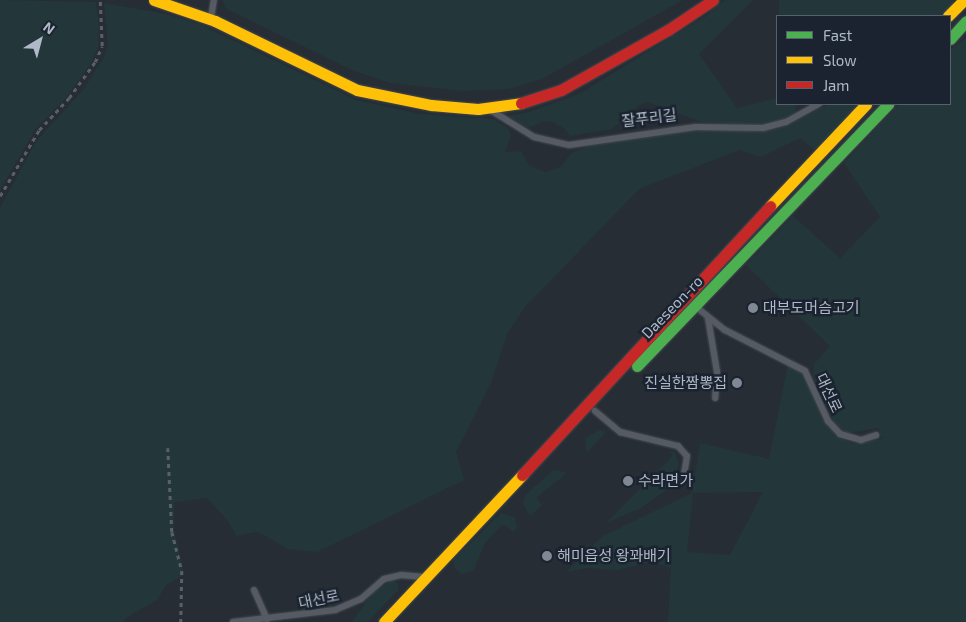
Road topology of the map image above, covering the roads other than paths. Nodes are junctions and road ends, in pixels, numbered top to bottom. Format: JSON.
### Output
{"nodes":[{"id":1,"x":154,"y":0,"type":"edge"},
{"id":2,"x":214,"y":0,"type":"edge"},
{"id":3,"x":713,"y":0,"type":"edge"},
{"id":4,"x":964,"y":0,"type":"edge"},
{"id":5,"x":949,"y":15,"type":"edge"},
{"id":6,"x":210,"y":19,"type":"junction"},
{"id":7,"x":966,"y":21,"type":"edge"},
{"id":8,"x":966,"y":30,"type":"edge"},
{"id":9,"x":951,"y":39,"type":"edge"},
{"id":10,"x":951,"y":39,"type":"edge"},
{"id":11,"x":817,"y":105,"type":"edge"},
{"id":12,"x":865,"y":105,"type":"edge"},
{"id":13,"x":887,"y":105,"type":"edge"},
{"id":14,"x":486,"y":108,"type":"junction"},
{"id":15,"x":694,"y":305,"type":"junction"},
{"id":16,"x":708,"y":318,"type":"junction"},
{"id":17,"x":715,"y":398,"type":"dead end"},
{"id":18,"x":595,"y":411,"type":"junction"},
{"id":19,"x":876,"y":435,"type":"dead end"},
{"id":20,"x":684,"y":475,"type":"dead end"},
{"id":21,"x":474,"y":528,"type":"junction"},
{"id":22,"x":426,"y":578,"type":"junction"},
{"id":23,"x":254,"y":590,"type":"dead end"},
{"id":24,"x":267,"y":619,"type":"junction"},
{"id":25,"x":233,"y":622,"type":"edge"},
{"id":26,"x":384,"y":622,"type":"edge"}],
"edges":[{"from":1,"to":6,"type":"street","name":"잘푸리길"},
{"from":2,"to":6,"type":"lane"},
{"from":3,"to":14,"type":"street","name":"잘푸리길"},
{"from":4,"to":5,"type":"street"},
{"from":6,"to":14,"type":"street","name":"잘푸리길"},
{"from":7,"to":9,"type":"street"},
{"from":8,"to":10,"type":"street"},
{"from":11,"to":14,"type":"lane","name":"잘푸리길"},
{"from":12,"to":21,"type":"street","name":"Daeseon-ro"},
{"from":13,"to":15,"type":"street","name":"Daeseon-ro"},
{"from":15,"to":16,"type":"lane","name":"대선로"},
{"from":15,"to":18,"type":"street","name":"Daeseon-ro"},
{"from":16,"to":17,"type":"lane"},
{"from":16,"to":19,"type":"lane","name":"대선로"},
{"from":18,"to":20,"type":"lane"},
{"from":18,"to":21,"type":"street","name":"Daeseon-ro"},
{"from":21,"to":22,"type":"street","name":"Daeseon-ro"},
{"from":22,"to":24,"type":"lane","name":"대선로"},
{"from":22,"to":26,"type":"street","name":"Daeseon-ro"},
{"from":23,"to":24,"type":"lane"},
{"from":24,"to":25,"type":"lane","name":"대선로"}]}
